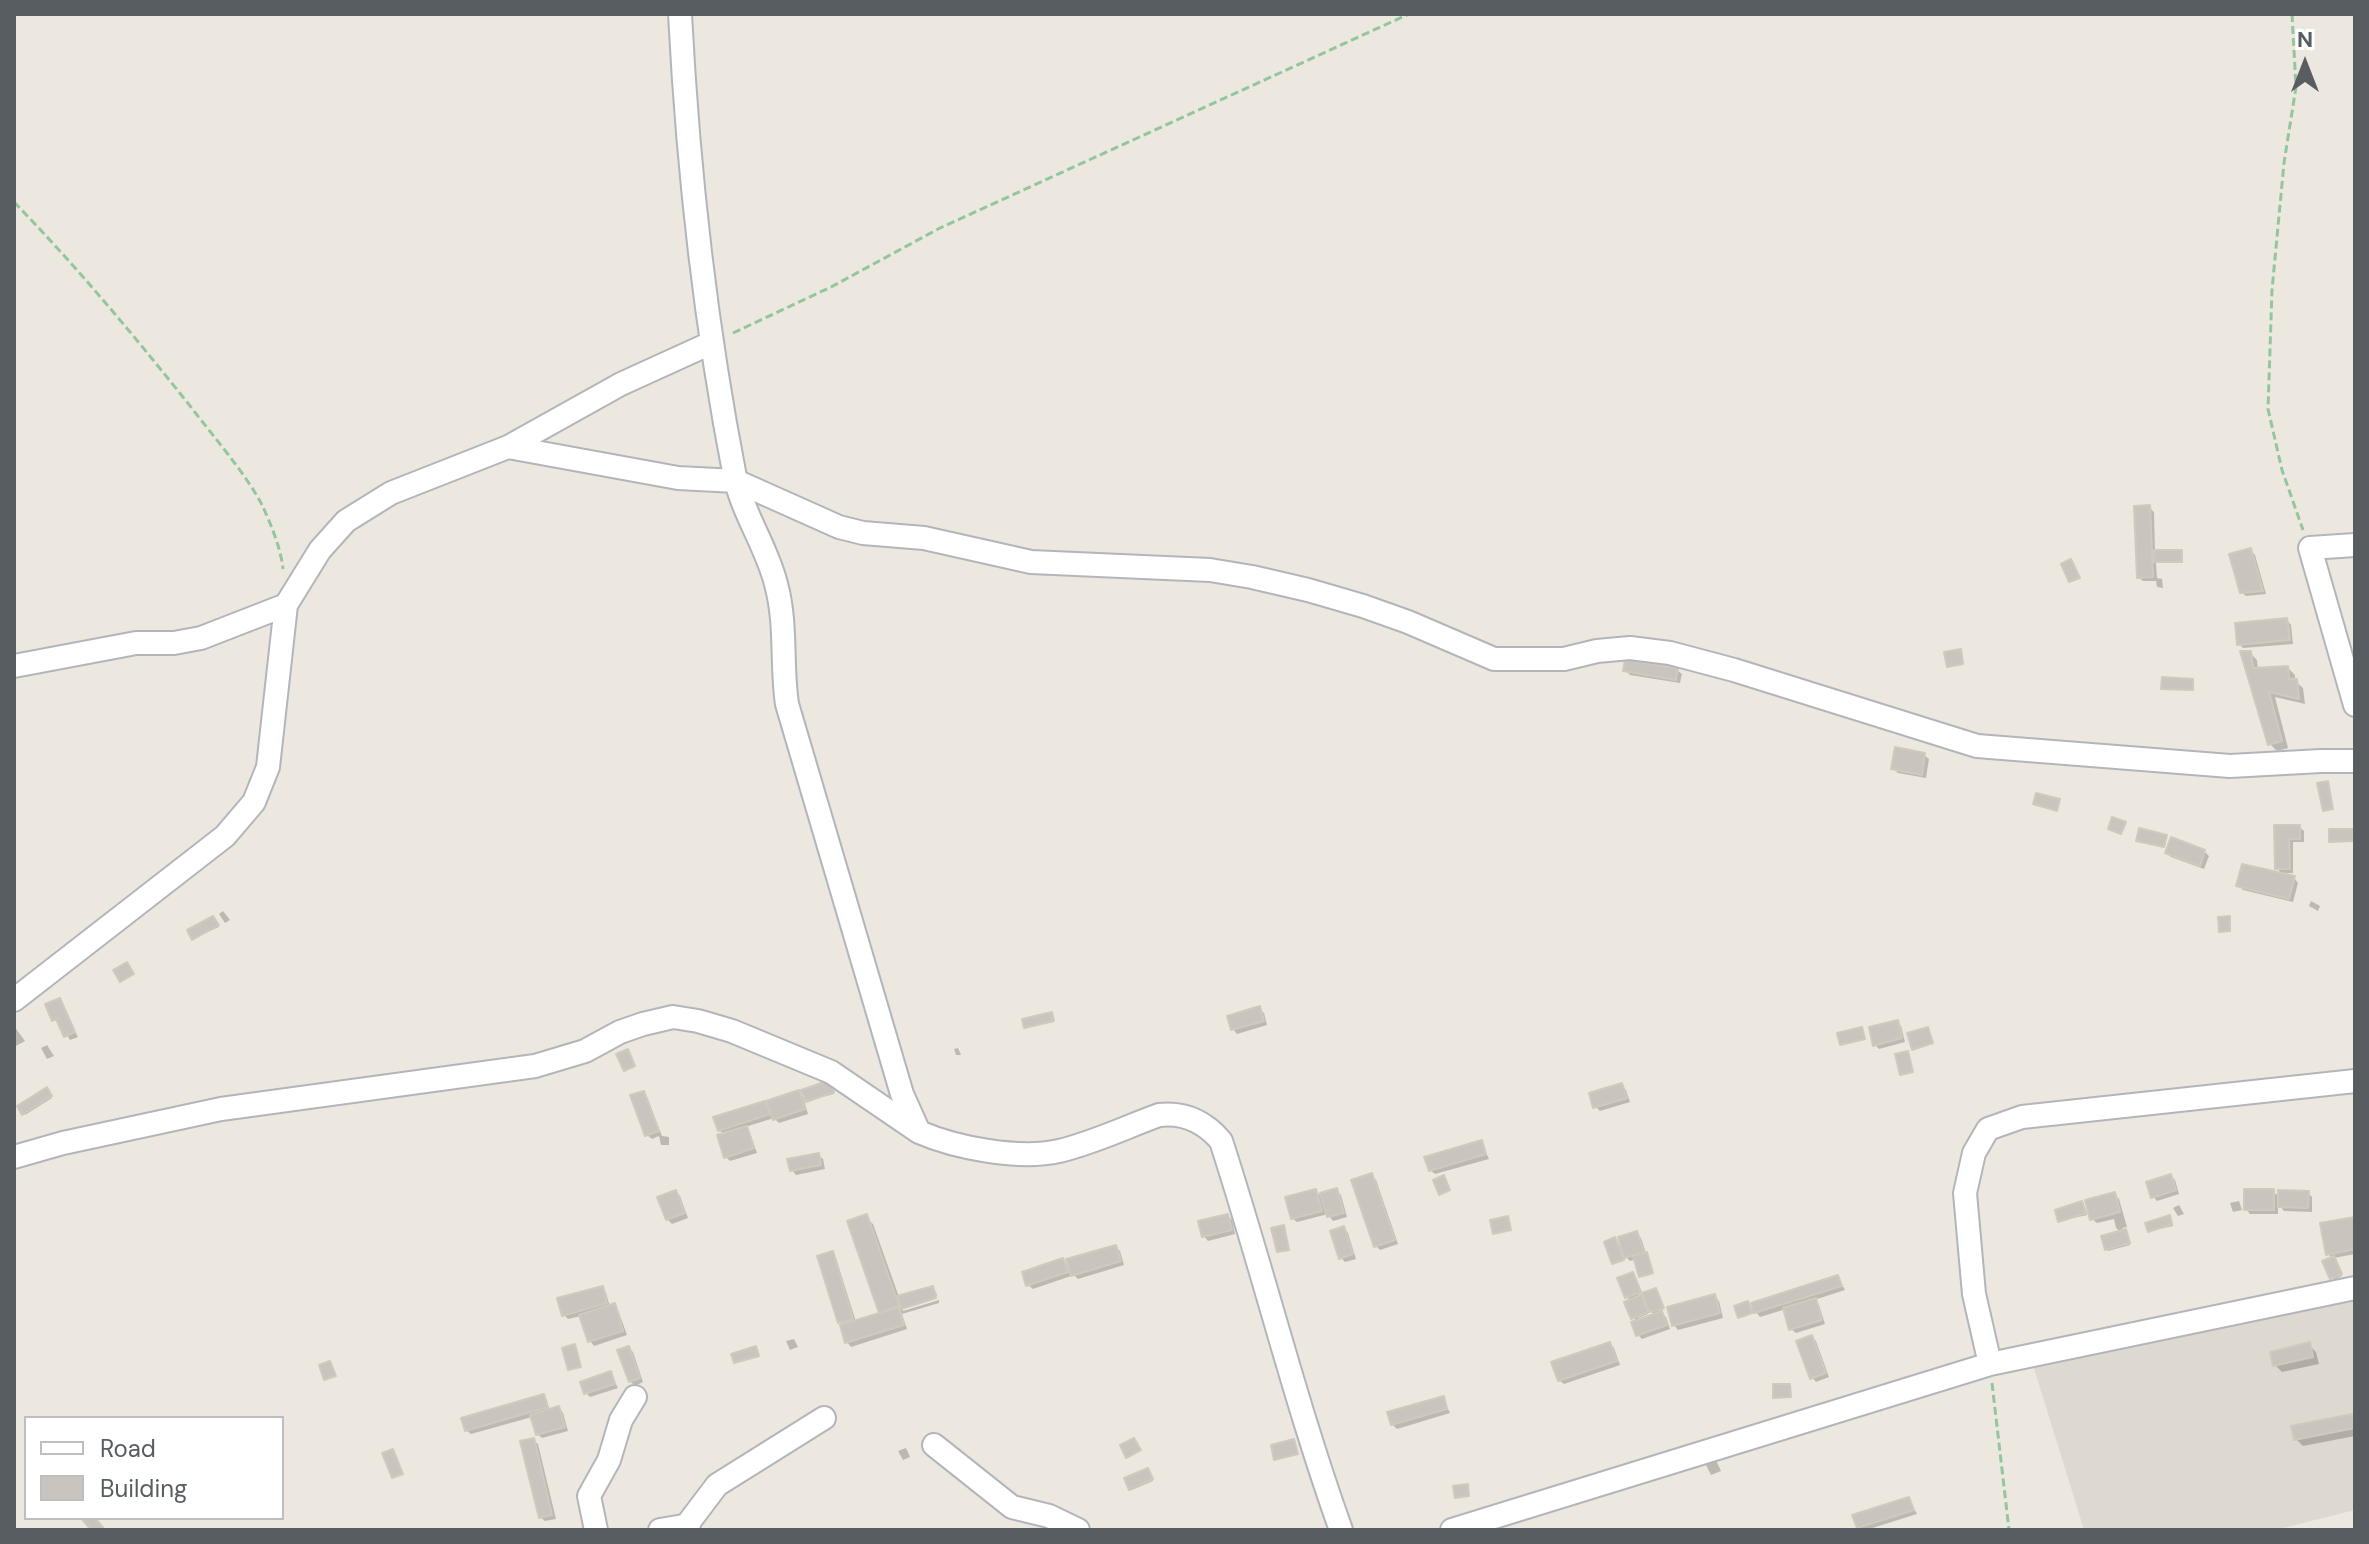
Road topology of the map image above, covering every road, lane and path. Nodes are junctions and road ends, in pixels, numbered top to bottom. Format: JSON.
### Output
{"nodes":[{"id":1,"x":680,"y":14,"type":"edge"},
{"id":2,"x":1409,"y":14,"type":"edge"},
{"id":3,"x":2292,"y":14,"type":"edge"},
{"id":4,"x":14,"y":202,"type":"edge"},
{"id":5,"x":711,"y":343,"type":"junction"},
{"id":6,"x":508,"y":447,"type":"junction"},
{"id":7,"x":736,"y":481,"type":"junction"},
{"id":8,"x":2355,"y":545,"type":"edge"},
{"id":9,"x":2310,"y":548,"type":"junction"},
{"id":10,"x":286,"y":605,"type":"junction"},
{"id":11,"x":14,"y":666,"type":"edge"},
{"id":12,"x":2355,"y":705,"type":"edge"},
{"id":13,"x":2355,"y":761,"type":"edge"},
{"id":14,"x":14,"y":1000,"type":"edge"},
{"id":15,"x":2355,"y":1081,"type":"edge"},
{"id":16,"x":919,"y":1132,"type":"junction"},
{"id":17,"x":14,"y":1157,"type":"edge"},
{"id":18,"x":2355,"y":1288,"type":"edge"},
{"id":19,"x":1990,"y":1364,"type":"junction"},
{"id":20,"x":635,"y":1397,"type":"dead end"},
{"id":21,"x":824,"y":1418,"type":"dead end"},
{"id":22,"x":934,"y":1445,"type":"dead end"},
{"id":23,"x":686,"y":1527,"type":"edge"},
{"id":24,"x":596,"y":1530,"type":"edge"},
{"id":25,"x":660,"y":1530,"type":"edge"},
{"id":26,"x":1078,"y":1530,"type":"edge"},
{"id":27,"x":1341,"y":1530,"type":"edge"},
{"id":28,"x":1452,"y":1530,"type":"edge"},
{"id":29,"x":2009,"y":1530,"type":"edge"}],
"edges":[{"from":1,"to":5,"type":"street"},
{"from":2,"to":5,"type":"path"},
{"from":3,"to":9,"type":"path"},
{"from":4,"to":10,"type":"path"},
{"from":5,"to":6,"type":"street"},
{"from":5,"to":7,"type":"street"},
{"from":6,"to":7,"type":"street"},
{"from":6,"to":10,"type":"street"},
{"from":7,"to":13,"type":"street"},
{"from":7,"to":16,"type":"street"},
{"from":8,"to":9,"type":"street"},
{"from":9,"to":12,"type":"street"},
{"from":10,"to":11,"type":"street"},
{"from":10,"to":14,"type":"street"},
{"from":15,"to":19,"type":"street"},
{"from":16,"to":17,"type":"street"},
{"from":16,"to":27,"type":"street"},
{"from":18,"to":19,"type":"street"},
{"from":19,"to":28,"type":"street"},
{"from":19,"to":29,"type":"path"},
{"from":20,"to":24,"type":"street"},
{"from":21,"to":23,"type":"street"},
{"from":22,"to":26,"type":"street"},
{"from":23,"to":25,"type":"street"}]}
